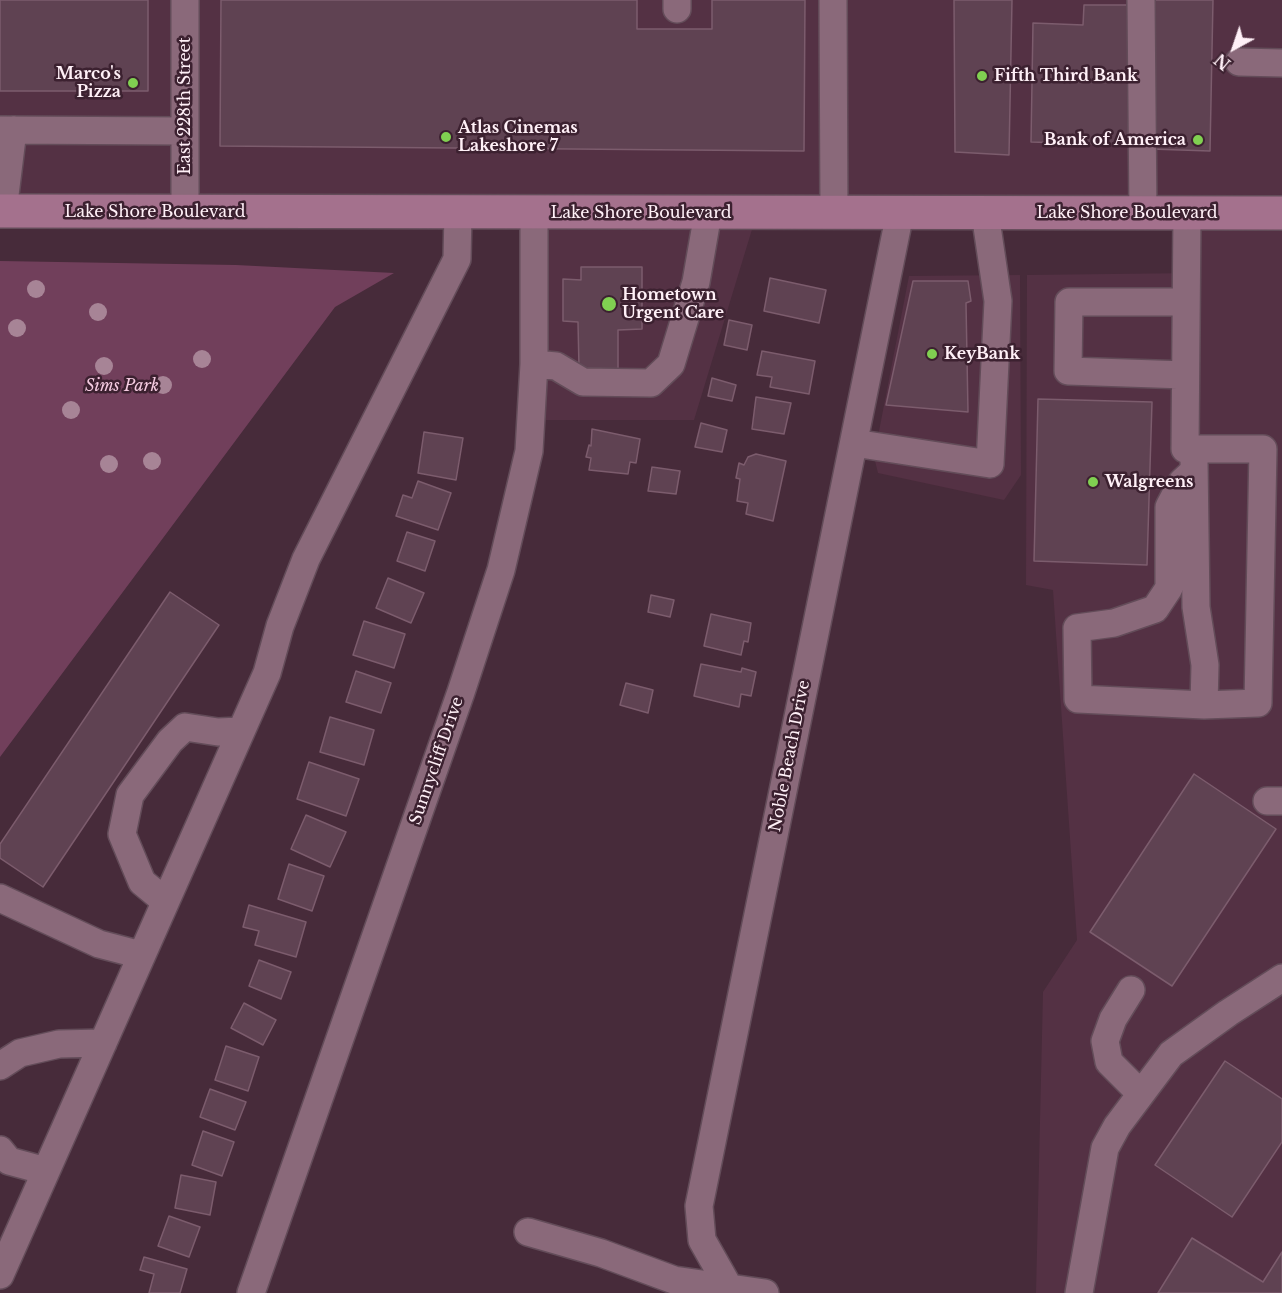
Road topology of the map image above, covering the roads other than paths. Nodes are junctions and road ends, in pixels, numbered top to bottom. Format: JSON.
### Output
{"nodes":[{"id":1,"x":185,"y":0,"type":"edge"},
{"id":2,"x":833,"y":0,"type":"edge"},
{"id":3,"x":1141,"y":0,"type":"edge"},
{"id":4,"x":1239,"y":62,"type":"dead end"},
{"id":5,"x":1282,"y":63,"type":"edge"},
{"id":6,"x":6,"y":130,"type":"edge"},
{"id":7,"x":185,"y":131,"type":"junction"},
{"id":8,"x":2,"y":211,"type":"edge"},
{"id":9,"x":186,"y":212,"type":"junction"},
{"id":10,"x":458,"y":212,"type":"junction"},
{"id":11,"x":534,"y":212,"type":"junction"},
{"id":12,"x":708,"y":213,"type":"junction"},
{"id":13,"x":834,"y":213,"type":"junction"},
{"id":14,"x":900,"y":213,"type":"junction"},
{"id":15,"x":985,"y":213,"type":"junction"},
{"id":16,"x":1143,"y":213,"type":"junction"},
{"id":17,"x":1187,"y":213,"type":"junction"},
{"id":18,"x":1282,"y":213,"type":"edge"},
{"id":19,"x":1186,"y":302,"type":"junction"},
{"id":20,"x":534,"y":364,"type":"junction"},
{"id":21,"x":1185,"y":375,"type":"junction"},
{"id":22,"x":854,"y":443,"type":"junction"},
{"id":23,"x":1194,"y":460,"type":"junction"},
{"id":24,"x":1204,"y":705,"type":"junction"},
{"id":25,"x":241,"y":731,"type":"junction"},
{"id":26,"x":0,"y":898,"type":"edge"},
{"id":27,"x":165,"y":901,"type":"junction"},
{"id":28,"x":141,"y":955,"type":"junction"},
{"id":29,"x":1282,"y":978,"type":"edge"},
{"id":30,"x":1131,"y":990,"type":"dead end"},
{"id":31,"x":103,"y":1043,"type":"junction"},
{"id":32,"x":0,"y":1066,"type":"edge"},
{"id":33,"x":1141,"y":1094,"type":"junction"},
{"id":34,"x":0,"y":1150,"type":"edge"},
{"id":35,"x":46,"y":1171,"type":"junction"},
{"id":36,"x":528,"y":1232,"type":"dead end"},
{"id":37,"x":0,"y":1275,"type":"edge"},
{"id":38,"x":727,"y":1289,"type":"edge"},
{"id":39,"x":251,"y":1293,"type":"edge"},
{"id":40,"x":765,"y":1293,"type":"edge"},
{"id":41,"x":1079,"y":1293,"type":"edge"}],
"edges":[{"from":1,"to":7,"type":"street","name":"East 228th Street"},
{"from":2,"to":13,"type":"street"},
{"from":3,"to":16,"type":"street"},
{"from":4,"to":5,"type":"street"},
{"from":6,"to":7,"type":"street"},
{"from":6,"to":8,"type":"street"},
{"from":7,"to":9,"type":"street","name":"East 228th Street"},
{"from":8,"to":9,"type":"main road","name":"Lake Shore Boulevard"},
{"from":9,"to":10,"type":"main road","name":"Lake Shore Boulevard"},
{"from":10,"to":11,"type":"main road","name":"Lake Shore Boulevard"},
{"from":10,"to":25,"type":"street"},
{"from":11,"to":12,"type":"main road","name":"Lake Shore Boulevard"},
{"from":11,"to":20,"type":"street","name":"Sunnycliff Drive"},
{"from":12,"to":13,"type":"main road","name":"Lake Shore Boulevard"},
{"from":12,"to":20,"type":"street"},
{"from":13,"to":14,"type":"main road","name":"Lake Shore Boulevard"},
{"from":14,"to":15,"type":"main road","name":"Lake Shore Boulevard"},
{"from":14,"to":22,"type":"street","name":"Noble Beach Drive"},
{"from":15,"to":16,"type":"main road","name":"Lake Shore Boulevard"},
{"from":15,"to":22,"type":"street"},
{"from":16,"to":17,"type":"main road","name":"Lake Shore Boulevard"},
{"from":17,"to":18,"type":"main road","name":"Lake Shore Boulevard"},
{"from":17,"to":19,"type":"street"},
{"from":19,"to":21,"type":"street"},
{"from":19,"to":21,"type":"street"},
{"from":20,"to":39,"type":"street","name":"Sunnycliff Drive"},
{"from":21,"to":23,"type":"street"},
{"from":22,"to":38,"type":"street","name":"Noble Beach Drive"},
{"from":23,"to":24,"type":"street"},
{"from":23,"to":24,"type":"street"},
{"from":23,"to":24,"type":"street"},
{"from":25,"to":27,"type":"street"},
{"from":25,"to":27,"type":"street"},
{"from":26,"to":28,"type":"street"},
{"from":27,"to":28,"type":"street"},
{"from":28,"to":31,"type":"street"},
{"from":29,"to":33,"type":"street"},
{"from":30,"to":33,"type":"street"},
{"from":31,"to":32,"type":"street"},
{"from":31,"to":35,"type":"street"},
{"from":33,"to":41,"type":"street"},
{"from":34,"to":35,"type":"street"},
{"from":35,"to":37,"type":"street"},
{"from":36,"to":38,"type":"street"},
{"from":38,"to":40,"type":"street"}]}
